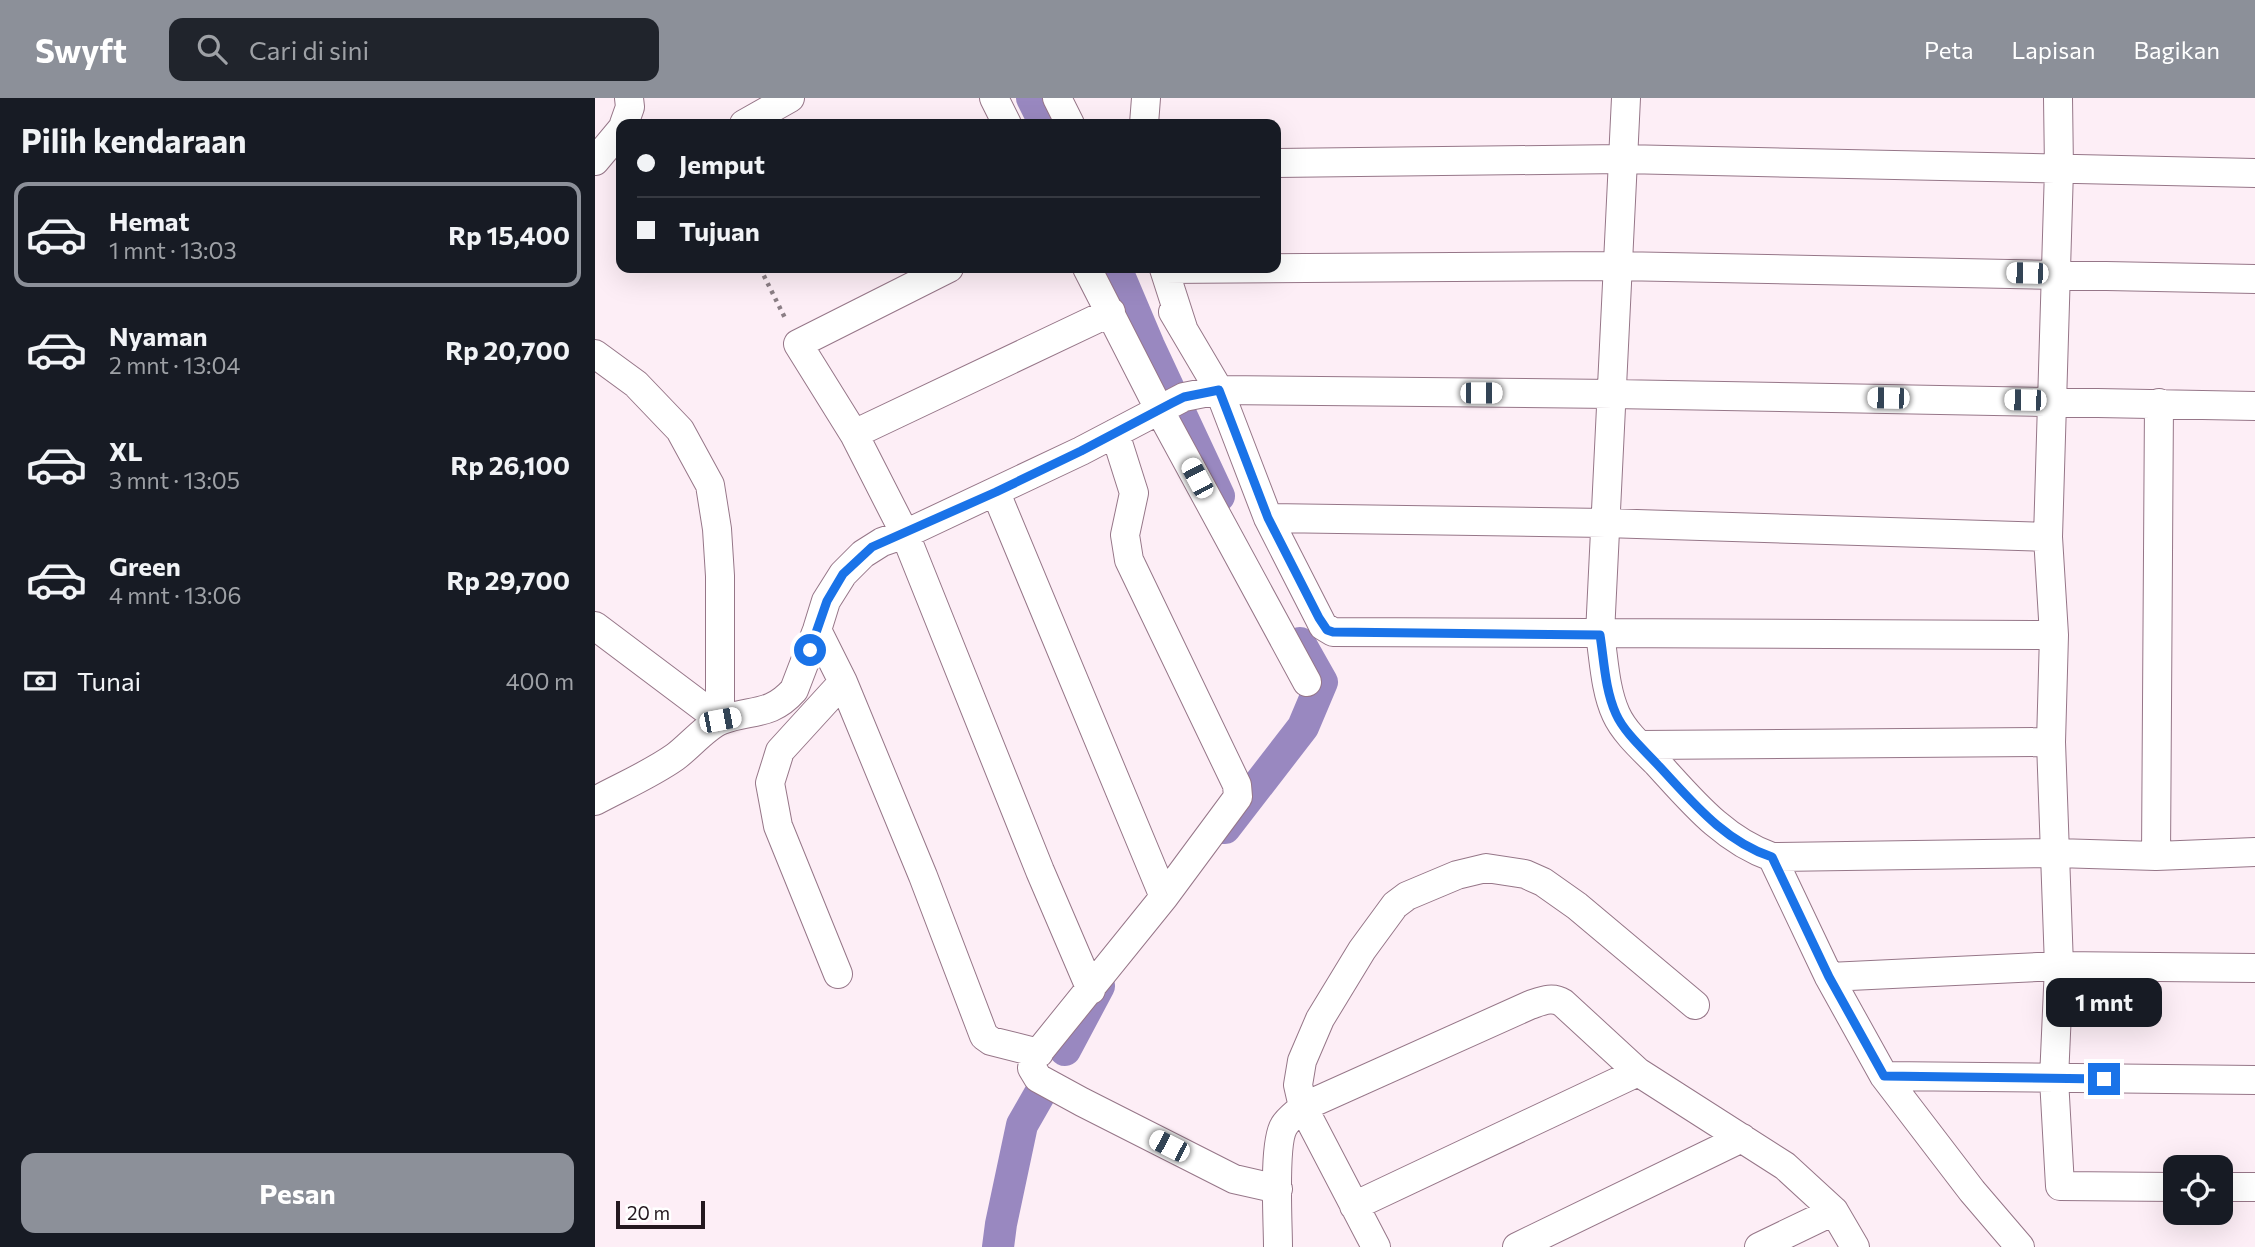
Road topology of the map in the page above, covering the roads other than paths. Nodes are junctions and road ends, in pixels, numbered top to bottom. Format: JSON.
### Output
{"nodes":[{"id":1,"x":629,"y":98,"type":"edge"},
{"id":2,"x":790,"y":98,"type":"edge"},
{"id":3,"x":1057,"y":98,"type":"edge"},
{"id":4,"x":1146,"y":98,"type":"edge"},
{"id":5,"x":1626,"y":98,"type":"edge"},
{"id":6,"x":2058,"y":98,"type":"edge"},
{"id":7,"x":626,"y":119,"type":"edge"},
{"id":8,"x":753,"y":119,"type":"edge"},
{"id":9,"x":1068,"y":119,"type":"edge"},
{"id":10,"x":1145,"y":119,"type":"edge"},
{"id":11,"x":616,"y":136,"type":"edge"},
{"id":12,"x":1622,"y":159,"type":"junction"},
{"id":13,"x":595,"y":161,"type":"edge"},
{"id":14,"x":1281,"y":163,"type":"edge"},
{"id":15,"x":2059,"y":169,"type":"junction"},
{"id":16,"x":2255,"y":173,"type":"edge"},
{"id":17,"x":1617,"y":266,"type":"junction"},
{"id":18,"x":1281,"y":267,"type":"edge"},
{"id":19,"x":939,"y":273,"type":"edge"},
{"id":20,"x":1090,"y":273,"type":"edge"},
{"id":21,"x":1160,"y":273,"type":"edge"},
{"id":22,"x":2054,"y":274,"type":"junction"},
{"id":23,"x":2255,"y":279,"type":"edge"},
{"id":24,"x":1111,"y":312,"type":"junction"},
{"id":25,"x":595,"y":354,"type":"edge"},
{"id":26,"x":1219,"y":390,"type":"junction"},
{"id":27,"x":1613,"y":394,"type":"junction"},
{"id":28,"x":2052,"y":401,"type":"junction"},
{"id":29,"x":2159,"y":403,"type":"junction"},
{"id":30,"x":1172,"y":404,"type":"junction"},
{"id":31,"x":2255,"y":406,"type":"edge"},
{"id":32,"x":1115,"y":433,"type":"junction"},
{"id":33,"x":854,"y":434,"type":"junction"},
{"id":34,"x":996,"y":492,"type":"junction"},
{"id":35,"x":1268,"y":518,"type":"junction"},
{"id":36,"x":1605,"y":523,"type":"junction"},
{"id":37,"x":905,"y":534,"type":"junction"},
{"id":38,"x":2048,"y":537,"type":"junction"},
{"id":39,"x":595,"y":626,"type":"edge"},
{"id":40,"x":817,"y":631,"type":"junction"},
{"id":41,"x":1600,"y":635,"type":"junction"},
{"id":42,"x":2054,"y":635,"type":"junction"},
{"id":43,"x":843,"y":682,"type":"junction"},
{"id":44,"x":1307,"y":682,"type":"dead end"},
{"id":45,"x":720,"y":720,"type":"junction"},
{"id":46,"x":2051,"y":742,"type":"junction"},
{"id":47,"x":1640,"y":745,"type":"junction"},
{"id":48,"x":595,"y":801,"type":"edge"},
{"id":49,"x":2255,"y":852,"type":"edge"},
{"id":50,"x":2056,"y":853,"type":"junction"},
{"id":51,"x":2156,"y":856,"type":"junction"},
{"id":52,"x":1772,"y":857,"type":"junction"},
{"id":53,"x":1164,"y":897,"type":"junction"},
{"id":54,"x":2059,"y":967,"type":"junction"},
{"id":55,"x":2255,"y":968,"type":"edge"},
{"id":56,"x":838,"y":974,"type":"dead end"},
{"id":57,"x":1829,"y":977,"type":"junction"},
{"id":58,"x":1091,"y":990,"type":"junction"},
{"id":59,"x":1695,"y":1006,"type":"dead end"},
{"id":60,"x":1039,"y":1053,"type":"junction"},
{"id":61,"x":1638,"y":1072,"type":"junction"},
{"id":62,"x":1884,"y":1076,"type":"junction"},
{"id":63,"x":2054,"y":1079,"type":"junction"},
{"id":64,"x":2255,"y":1080,"type":"edge"},
{"id":65,"x":1303,"y":1107,"type":"junction"},
{"id":66,"x":1742,"y":1138,"type":"junction"},
{"id":67,"x":2163,"y":1187,"type":"edge"},
{"id":68,"x":2233,"y":1187,"type":"edge"},
{"id":69,"x":2255,"y":1187,"type":"edge"},
{"id":70,"x":1278,"y":1189,"type":"junction"},
{"id":71,"x":1354,"y":1206,"type":"junction"},
{"id":72,"x":1834,"y":1211,"type":"junction"},
{"id":73,"x":1278,"y":1247,"type":"edge"},
{"id":74,"x":1375,"y":1247,"type":"edge"},
{"id":75,"x":1517,"y":1247,"type":"edge"},
{"id":76,"x":1759,"y":1247,"type":"edge"},
{"id":77,"x":1855,"y":1247,"type":"edge"},
{"id":78,"x":2020,"y":1247,"type":"edge"}],
"edges":[{"from":1,"to":7,"type":"street"},
{"from":2,"to":8,"type":"street"},
{"from":3,"to":9,"type":"street"},
{"from":4,"to":10,"type":"street"},
{"from":5,"to":12,"type":"street"},
{"from":6,"to":15,"type":"street"},
{"from":11,"to":13,"type":"street"},
{"from":12,"to":14,"type":"street"},
{"from":12,"to":15,"type":"street"},
{"from":12,"to":17,"type":"street"},
{"from":15,"to":16,"type":"street"},
{"from":15,"to":22,"type":"street"},
{"from":17,"to":18,"type":"street"},
{"from":17,"to":22,"type":"street"},
{"from":17,"to":27,"type":"street"},
{"from":19,"to":33,"type":"street"},
{"from":20,"to":24,"type":"street"},
{"from":21,"to":26,"type":"street"},
{"from":22,"to":23,"type":"street"},
{"from":22,"to":28,"type":"street"},
{"from":24,"to":30,"type":"street"},
{"from":24,"to":33,"type":"street"},
{"from":25,"to":45,"type":"street"},
{"from":26,"to":27,"type":"street"},
{"from":26,"to":30,"type":"street"},
{"from":26,"to":35,"type":"street"},
{"from":27,"to":28,"type":"street"},
{"from":27,"to":36,"type":"street"},
{"from":28,"to":29,"type":"street"},
{"from":28,"to":38,"type":"street"},
{"from":29,"to":31,"type":"street"},
{"from":29,"to":51,"type":"street"},
{"from":30,"to":32,"type":"street"},
{"from":30,"to":44,"type":"street"},
{"from":32,"to":34,"type":"street"},
{"from":32,"to":53,"type":"street"},
{"from":33,"to":37,"type":"street"},
{"from":34,"to":37,"type":"street"},
{"from":34,"to":53,"type":"street"},
{"from":35,"to":36,"type":"street"},
{"from":35,"to":41,"type":"street"},
{"from":36,"to":38,"type":"street"},
{"from":36,"to":41,"type":"street"},
{"from":37,"to":40,"type":"street"},
{"from":37,"to":58,"type":"street"},
{"from":38,"to":42,"type":"street"},
{"from":39,"to":45,"type":"street"},
{"from":40,"to":43,"type":"street"},
{"from":40,"to":45,"type":"street"},
{"from":41,"to":42,"type":"street"},
{"from":41,"to":47,"type":"street"},
{"from":42,"to":46,"type":"street"},
{"from":43,"to":56,"type":"street"},
{"from":43,"to":60,"type":"street"},
{"from":45,"to":48,"type":"street"},
{"from":46,"to":47,"type":"street"},
{"from":46,"to":50,"type":"street"},
{"from":47,"to":52,"type":"street"},
{"from":49,"to":51,"type":"street"},
{"from":50,"to":51,"type":"street"},
{"from":50,"to":52,"type":"street"},
{"from":50,"to":54,"type":"street"},
{"from":52,"to":57,"type":"street"},
{"from":53,"to":58,"type":"street"},
{"from":54,"to":55,"type":"street"},
{"from":54,"to":57,"type":"street"},
{"from":54,"to":63,"type":"street"},
{"from":57,"to":62,"type":"street"},
{"from":58,"to":60,"type":"street"},
{"from":59,"to":65,"type":"street"},
{"from":60,"to":70,"type":"street"},
{"from":61,"to":65,"type":"street"},
{"from":61,"to":66,"type":"street"},
{"from":61,"to":71,"type":"street"},
{"from":62,"to":63,"type":"street"},
{"from":62,"to":78,"type":"street"},
{"from":63,"to":64,"type":"street"},
{"from":63,"to":67,"type":"street"},
{"from":65,"to":70,"type":"street"},
{"from":65,"to":71,"type":"street"},
{"from":66,"to":72,"type":"street"},
{"from":66,"to":75,"type":"street"},
{"from":68,"to":69,"type":"street"},
{"from":70,"to":73,"type":"street"},
{"from":71,"to":74,"type":"street"},
{"from":72,"to":76,"type":"street"},
{"from":72,"to":77,"type":"street"}]}
